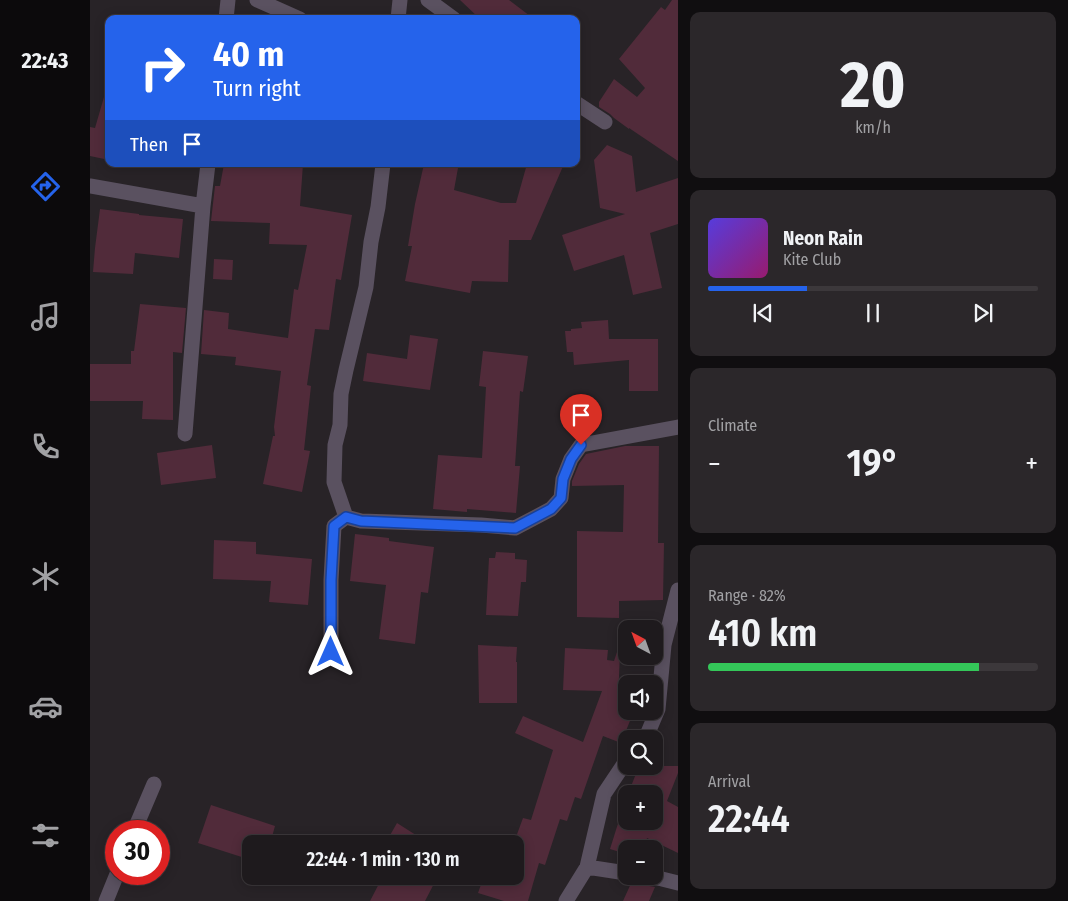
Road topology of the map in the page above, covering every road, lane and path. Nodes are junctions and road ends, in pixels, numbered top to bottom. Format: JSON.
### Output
{"nodes":[{"id":1,"x":228,"y":0,"type":"edge"},
{"id":2,"x":257,"y":0,"type":"edge"},
{"id":3,"x":400,"y":0,"type":"edge"},
{"id":4,"x":428,"y":0,"type":"edge"},
{"id":5,"x":226,"y":15,"type":"edge"},
{"id":6,"x":291,"y":15,"type":"edge"},
{"id":7,"x":398,"y":15,"type":"edge"},
{"id":8,"x":449,"y":15,"type":"edge"},
{"id":9,"x":580,"y":106,"type":"edge"},
{"id":10,"x":605,"y":122,"type":"dead end"},
{"id":11,"x":208,"y":167,"type":"edge"},
{"id":12,"x":383,"y":167,"type":"edge"},
{"id":13,"x":90,"y":186,"type":"edge"},
{"id":14,"x":203,"y":206,"type":"junction"},
{"id":15,"x":678,"y":428,"type":"edge"},
{"id":16,"x":184,"y":434,"type":"dead end"},
{"id":17,"x":346,"y":517,"type":"junction"},
{"id":18,"x":678,"y":590,"type":"edge"},
{"id":19,"x":671,"y":646,"type":"edge"},
{"id":20,"x":331,"y":652,"type":"dead end"},
{"id":21,"x":648,"y":730,"type":"edge"},
{"id":22,"x":618,"y":773,"type":"edge"},
{"id":23,"x":154,"y":784,"type":"dead end"},
{"id":24,"x":139,"y":820,"type":"edge"},
{"id":25,"x":587,"y":866,"type":"junction"},
{"id":26,"x":618,"y":872,"type":"edge"},
{"id":27,"x":663,"y":879,"type":"edge"},
{"id":28,"x":678,"y":883,"type":"edge"},
{"id":29,"x":113,"y":885,"type":"edge"},
{"id":30,"x":106,"y":901,"type":"edge"},
{"id":31,"x":566,"y":901,"type":"edge"}],
"edges":[{"from":1,"to":5,"type":"street"},
{"from":2,"to":6,"type":"street"},
{"from":3,"to":7,"type":"street"},
{"from":4,"to":8,"type":"street"},
{"from":9,"to":10,"type":"street"},
{"from":11,"to":14,"type":"street"},
{"from":12,"to":17,"type":"street"},
{"from":13,"to":14,"type":"street"},
{"from":14,"to":16,"type":"street"},
{"from":15,"to":17,"type":"street"},
{"from":17,"to":20,"type":"street"},
{"from":18,"to":19,"type":"street"},
{"from":19,"to":21,"type":"street"},
{"from":22,"to":25,"type":"street"},
{"from":23,"to":24,"type":"street"},
{"from":25,"to":26,"type":"street"},
{"from":25,"to":31,"type":"street"},
{"from":27,"to":28,"type":"street"},
{"from":29,"to":30,"type":"street"}]}
